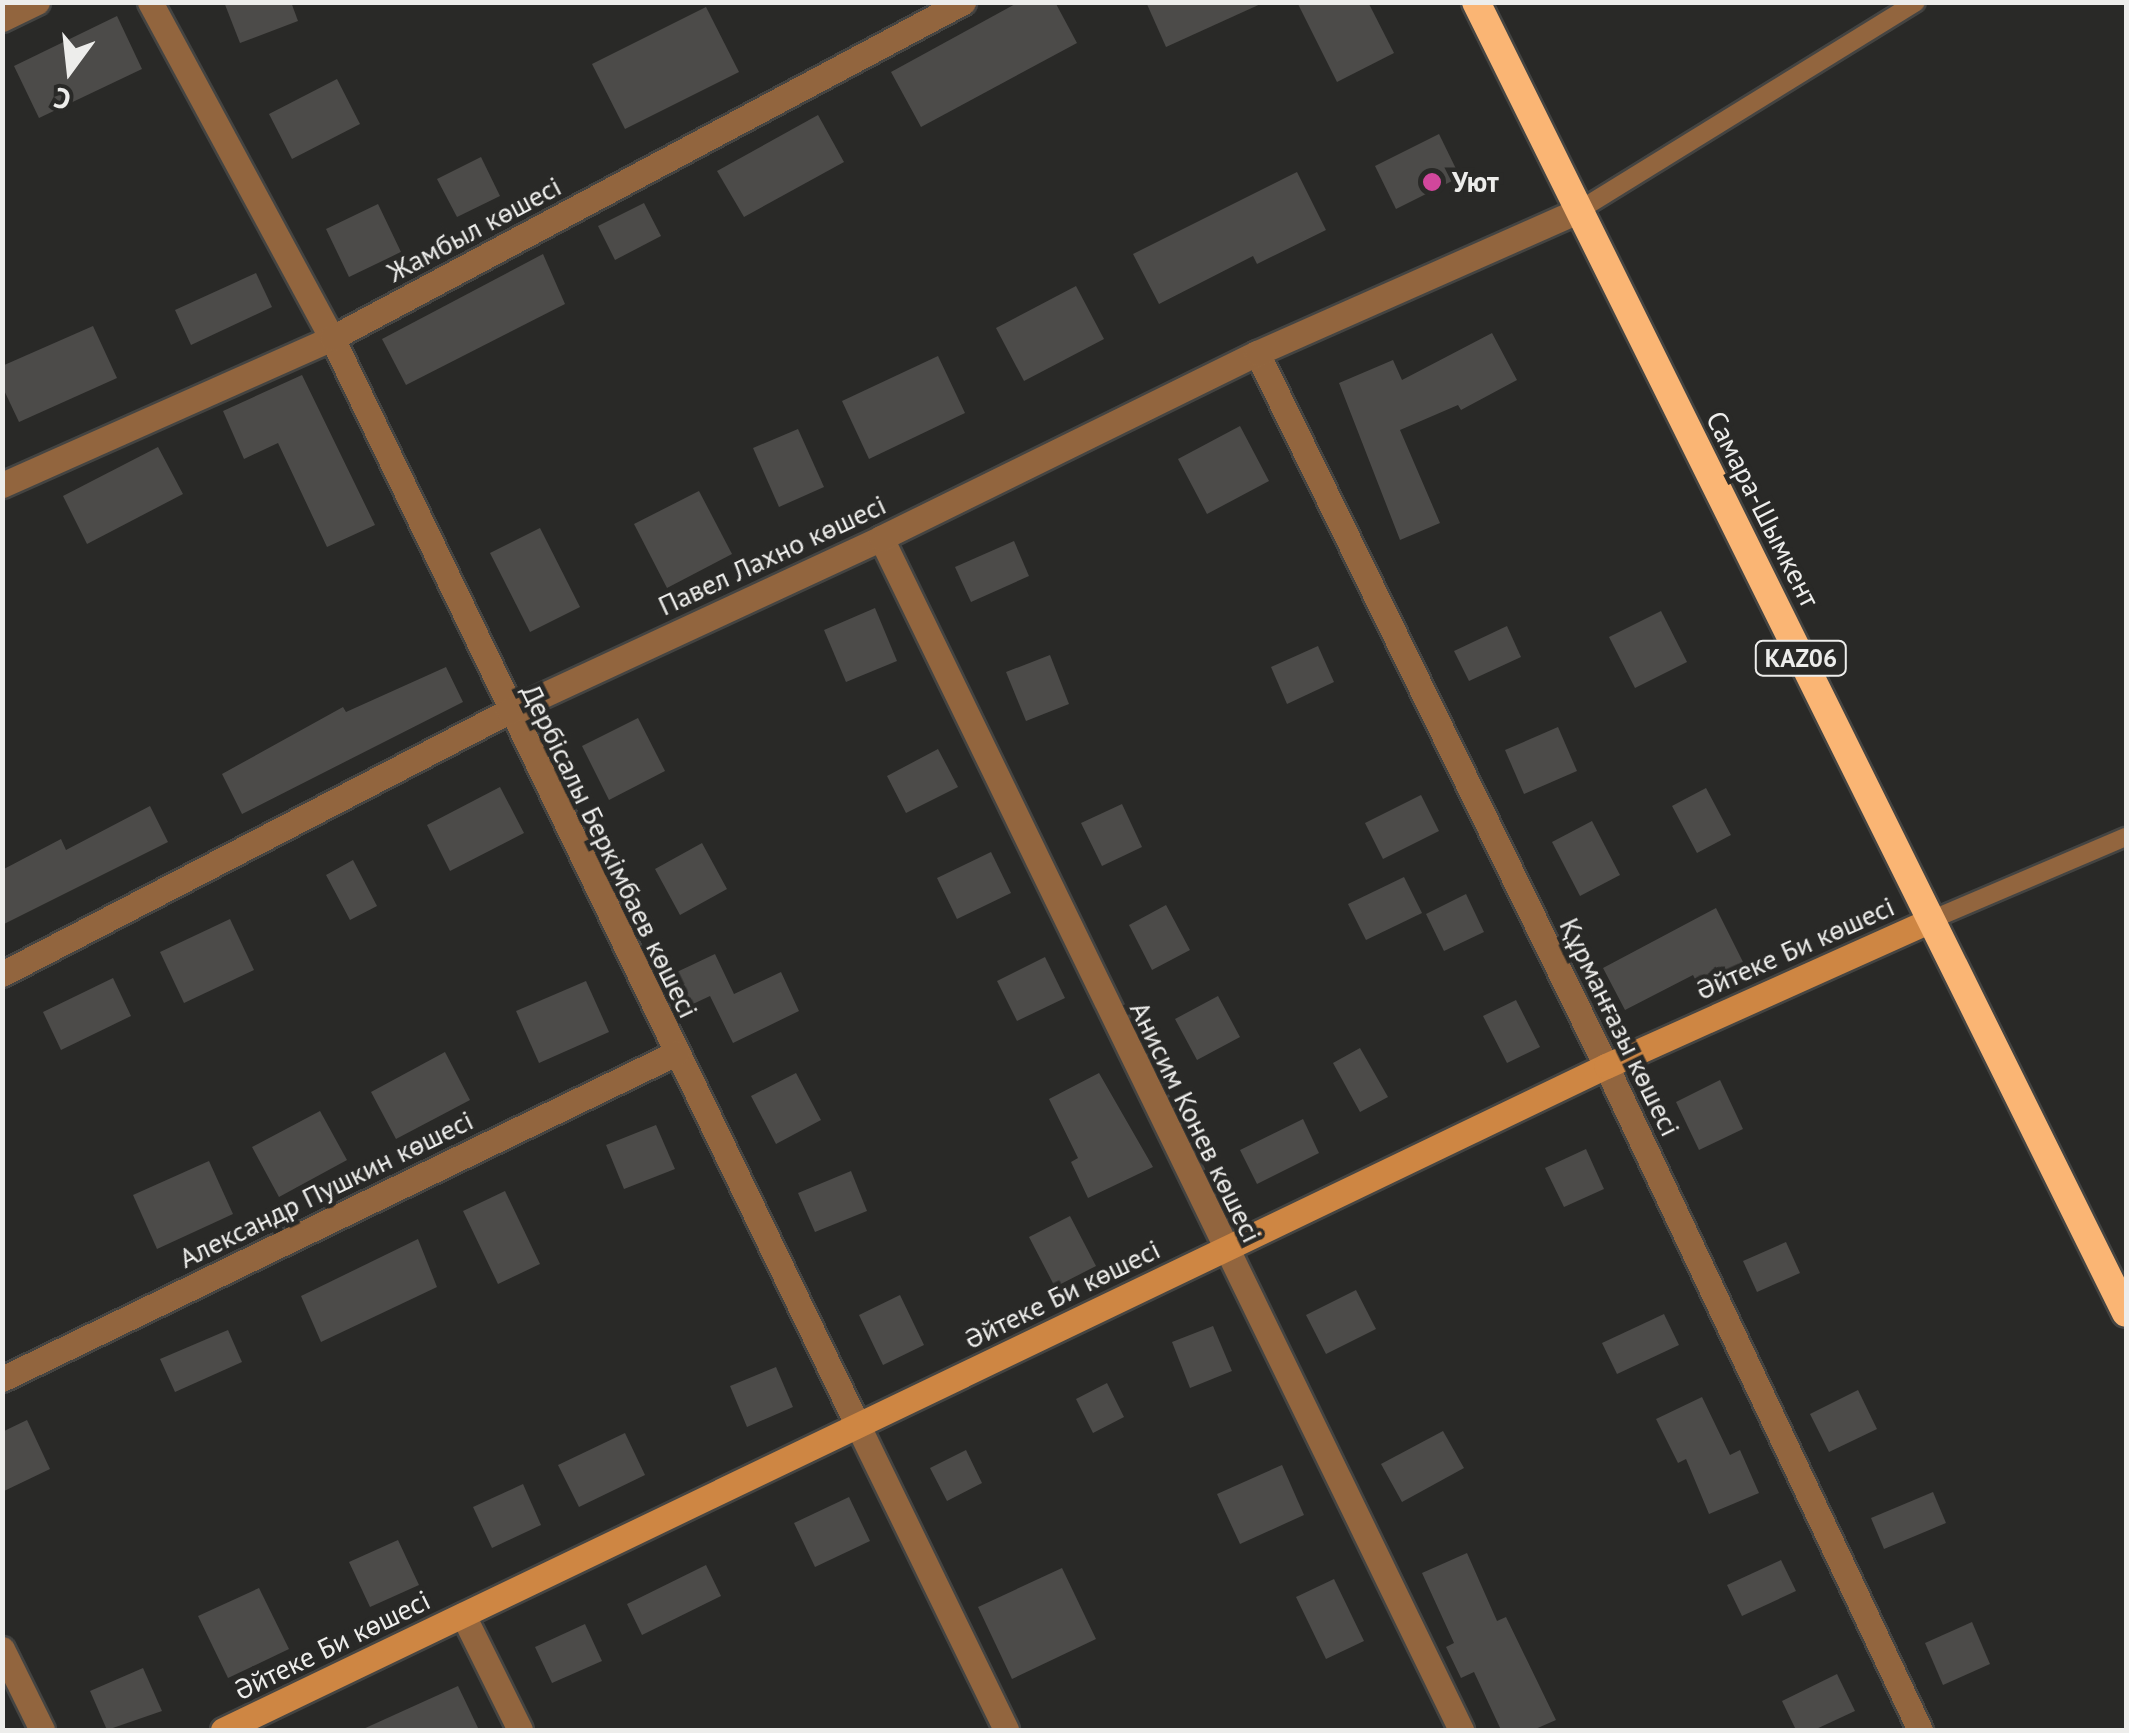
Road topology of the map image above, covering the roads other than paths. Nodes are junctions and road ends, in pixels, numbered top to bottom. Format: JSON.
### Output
{"nodes":[{"id":1,"x":37,"y":2,"type":"edge"},
{"id":2,"x":150,"y":2,"type":"edge"},
{"id":3,"x":963,"y":2,"type":"edge"},
{"id":4,"x":1476,"y":2,"type":"edge"},
{"id":5,"x":1916,"y":2,"type":"edge"},
{"id":6,"x":2,"y":20,"type":"edge"},
{"id":7,"x":1578,"y":210,"type":"junction"},
{"id":8,"x":332,"y":338,"type":"junction"},
{"id":9,"x":1257,"y":352,"type":"junction"},
{"id":10,"x":2,"y":485,"type":"edge"},
{"id":11,"x":881,"y":538,"type":"junction"},
{"id":12,"x":508,"y":710,"type":"junction"},
{"id":13,"x":2126,"y":837,"type":"edge"},
{"id":14,"x":1931,"y":920,"type":"junction"},
{"id":15,"x":2,"y":974,"type":"edge"},
{"id":16,"x":676,"y":1053,"type":"junction"},
{"id":17,"x":1606,"y":1066,"type":"junction"},
{"id":18,"x":1224,"y":1250,"type":"junction"},
{"id":19,"x":2124,"y":1299,"type":"edge"},
{"id":20,"x":2,"y":1380,"type":"edge"},
{"id":21,"x":858,"y":1426,"type":"junction"},
{"id":22,"x":463,"y":1615,"type":"junction"},
{"id":23,"x":2,"y":1649,"type":"edge"},
{"id":24,"x":42,"y":1730,"type":"edge"},
{"id":25,"x":223,"y":1730,"type":"edge"},
{"id":26,"x":520,"y":1730,"type":"edge"},
{"id":27,"x":1006,"y":1730,"type":"edge"},
{"id":28,"x":1461,"y":1730,"type":"edge"},
{"id":29,"x":1920,"y":1730,"type":"edge"}],
"edges":[{"from":1,"to":6,"type":"street"},
{"from":2,"to":8,"type":"street","name":"Дербісалы Беркімбаев көшесі"},
{"from":3,"to":8,"type":"street","name":"Жамбыл көшесі"},
{"from":4,"to":7,"type":"highway","name":"Самара-Шымкент","number":"KАZ06"},
{"from":5,"to":7,"type":"lane"},
{"from":7,"to":9,"type":"street","name":"Павел Лахно көшесі"},
{"from":7,"to":14,"type":"highway","name":"Самара-Шымкент","number":"KАZ06"},
{"from":8,"to":10,"type":"street","name":"Жамбыл көшесі"},
{"from":8,"to":12,"type":"street","name":"Дербісалы Беркімбаев көшесі"},
{"from":9,"to":11,"type":"street","name":"Павел Лахно көшесі"},
{"from":9,"to":17,"type":"street","name":"Құрманғазы көшесі"},
{"from":11,"to":12,"type":"street","name":"Павел Лахно көшесі"},
{"from":11,"to":18,"type":"street","name":"Анисим Конев көшесі"},
{"from":12,"to":15,"type":"street","name":"Павел Лахно көшесі"},
{"from":12,"to":16,"type":"street","name":"Дербісалы Беркімбаев көшесі"},
{"from":13,"to":14,"type":"lane"},
{"from":14,"to":17,"type":"main road","name":"Әйтеке Би көшесі"},
{"from":14,"to":19,"type":"highway","name":"Самара-Шымкент","number":"KАZ06"},
{"from":16,"to":20,"type":"street","name":"Александр Пушкин көшесі"},
{"from":16,"to":21,"type":"street","name":"Дербісалы Беркімбаев көшесі"},
{"from":17,"to":18,"type":"main road","name":"Әйтеке Би көшесі"},
{"from":17,"to":29,"type":"street","name":"Құрманғазы көшесі"},
{"from":18,"to":21,"type":"main road","name":"Әйтеке Би көшесі"},
{"from":18,"to":28,"type":"street","name":"Анисим Конев көшесі"},
{"from":21,"to":22,"type":"main road","name":"Әйтеке Би көшесі"},
{"from":21,"to":27,"type":"street","name":"Дербісалы Беркімбаев көшесі"},
{"from":22,"to":25,"type":"main road","name":"Әйтеке Би көшесі"},
{"from":22,"to":26,"type":"street"},
{"from":23,"to":24,"type":"street"}]}
